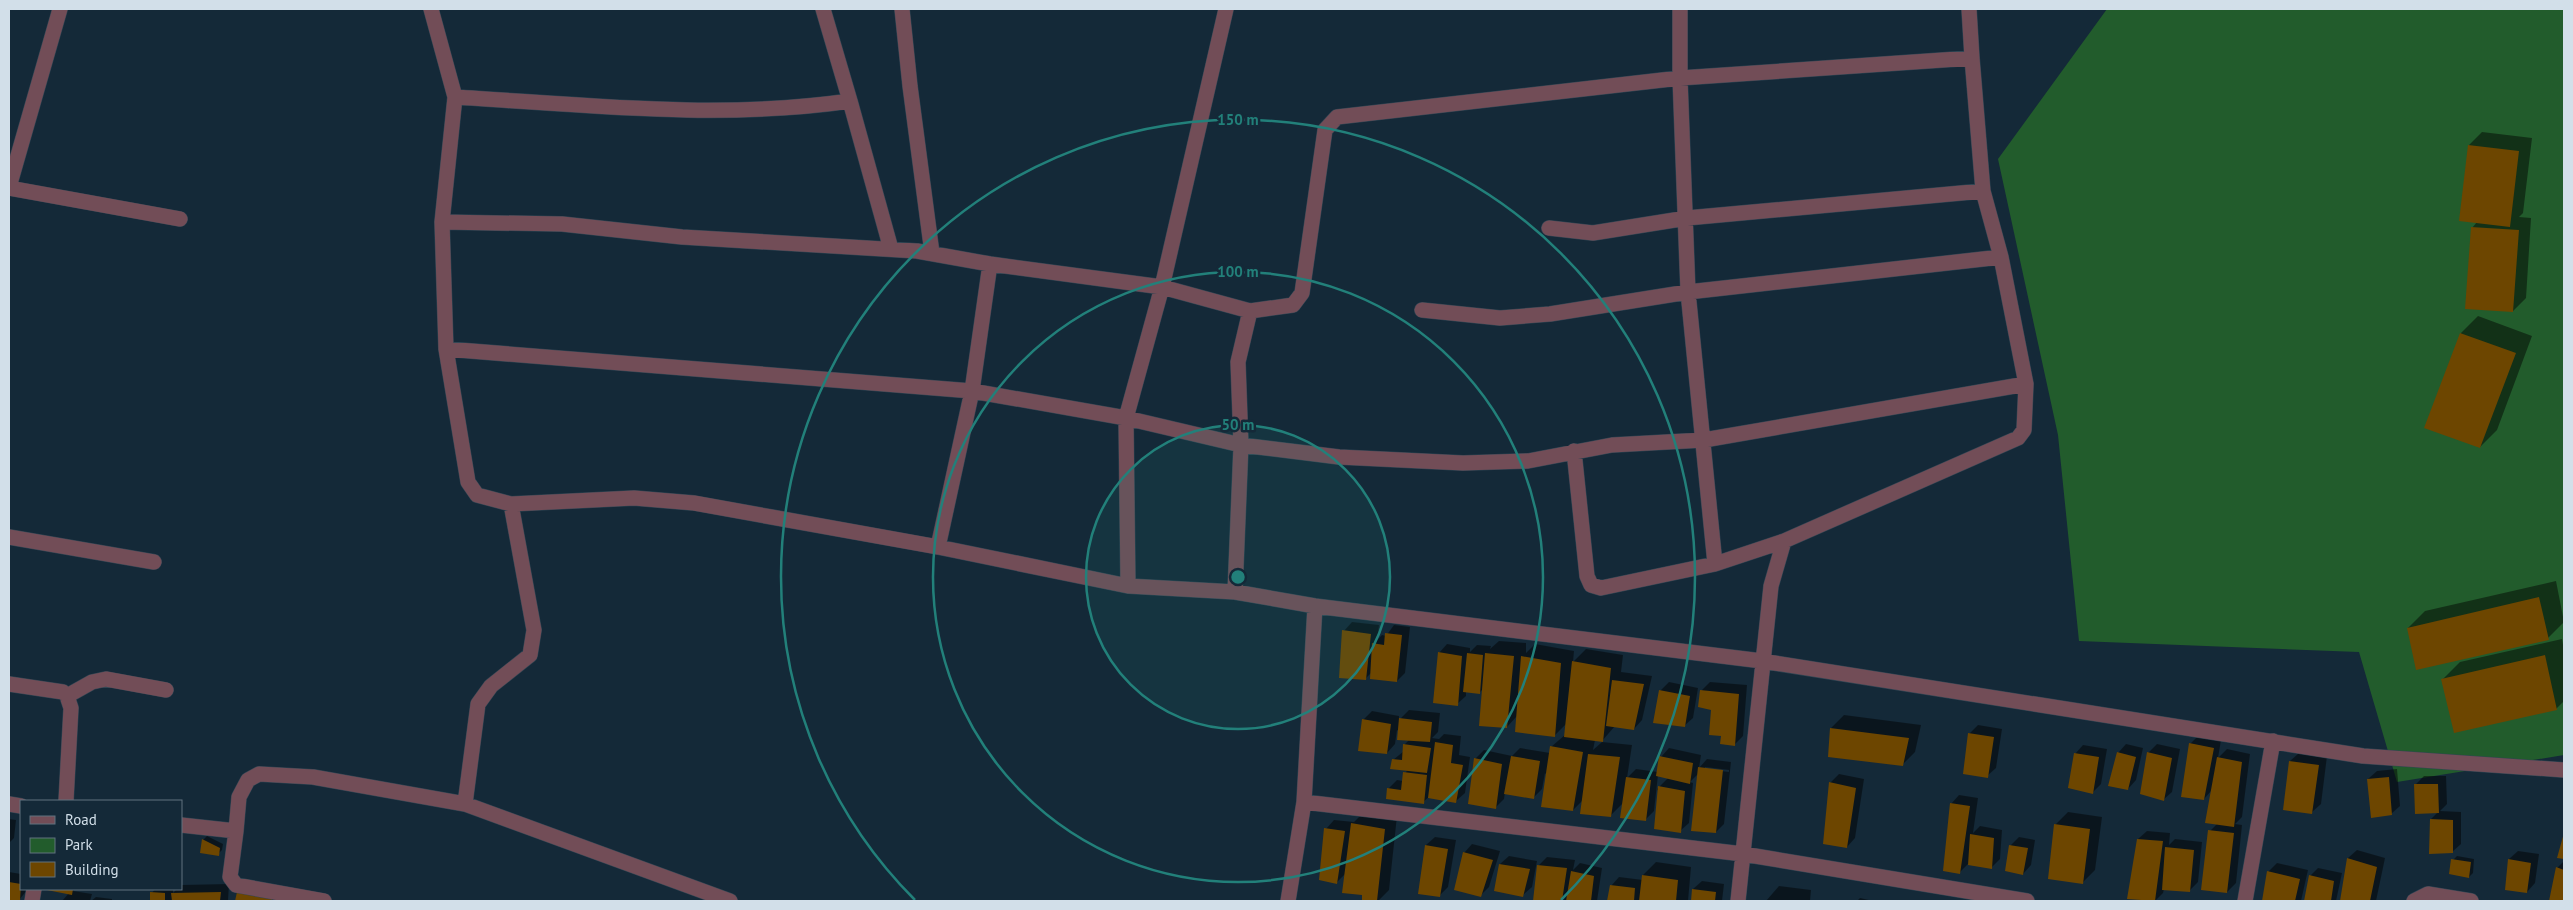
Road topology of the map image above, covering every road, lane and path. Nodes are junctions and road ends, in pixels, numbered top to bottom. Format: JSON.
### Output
{"nodes":[{"id":1,"x":60,"y":9,"type":"edge"},
{"id":2,"x":431,"y":9,"type":"edge"},
{"id":3,"x":824,"y":9,"type":"edge"},
{"id":4,"x":902,"y":9,"type":"edge"},
{"id":5,"x":1226,"y":9,"type":"edge"},
{"id":6,"x":1680,"y":9,"type":"edge"},
{"id":7,"x":1970,"y":9,"type":"edge"},
{"id":8,"x":1972,"y":58,"type":"junction"},
{"id":9,"x":1680,"y":78,"type":"junction"},
{"id":10,"x":455,"y":97,"type":"junction"},
{"id":11,"x":850,"y":101,"type":"junction"},
{"id":12,"x":9,"y":182,"type":"edge"},
{"id":13,"x":1983,"y":191,"type":"junction"},
{"id":14,"x":180,"y":218,"type":"dead end"},
{"id":15,"x":1687,"y":218,"type":"junction"},
{"id":16,"x":442,"y":222,"type":"junction"},
{"id":17,"x":1549,"y":228,"type":"dead end"},
{"id":18,"x":891,"y":249,"type":"junction"},
{"id":19,"x":932,"y":253,"type":"junction"},
{"id":20,"x":2001,"y":257,"type":"junction"},
{"id":21,"x":990,"y":264,"type":"junction"},
{"id":22,"x":1162,"y":287,"type":"junction"},
{"id":23,"x":1688,"y":292,"type":"junction"},
{"id":24,"x":1422,"y":310,"type":"dead end"},
{"id":25,"x":1250,"y":311,"type":"junction"},
{"id":26,"x":446,"y":349,"type":"junction"},
{"id":27,"x":2026,"y":384,"type":"junction"},
{"id":28,"x":972,"y":391,"type":"junction"},
{"id":29,"x":1126,"y":418,"type":"junction"},
{"id":30,"x":1704,"y":440,"type":"junction"},
{"id":31,"x":1241,"y":446,"type":"junction"},
{"id":32,"x":1574,"y":451,"type":"junction"},
{"id":33,"x":511,"y":504,"type":"junction"},
{"id":34,"x":9,"y":537,"type":"edge"},
{"id":35,"x":1784,"y":541,"type":"junction"},
{"id":36,"x":938,"y":547,"type":"junction"},
{"id":37,"x":154,"y":562,"type":"dead end"},
{"id":38,"x":1716,"y":564,"type":"junction"},
{"id":39,"x":1128,"y":586,"type":"junction"},
{"id":40,"x":1234,"y":592,"type":"junction"},
{"id":41,"x":1315,"y":606,"type":"junction"},
{"id":42,"x":1762,"y":661,"type":"junction"},
{"id":43,"x":9,"y":684,"type":"edge"},
{"id":44,"x":166,"y":690,"type":"dead end"},
{"id":45,"x":67,"y":696,"type":"junction"},
{"id":46,"x":2272,"y":741,"type":"junction"},
{"id":47,"x":2564,"y":770,"type":"edge"},
{"id":48,"x":66,"y":800,"type":"edge"},
{"id":49,"x":1304,"y":802,"type":"junction"},
{"id":50,"x":464,"y":804,"type":"junction"},
{"id":51,"x":182,"y":825,"type":"edge"},
{"id":52,"x":236,"y":831,"type":"junction"},
{"id":53,"x":1743,"y":854,"type":"junction"},
{"id":54,"x":324,"y":901,"type":"edge"},
{"id":55,"x":730,"y":901,"type":"edge"},
{"id":56,"x":1288,"y":901,"type":"edge"},
{"id":57,"x":1738,"y":901,"type":"edge"},
{"id":58,"x":2027,"y":901,"type":"edge"},
{"id":59,"x":2245,"y":901,"type":"edge"},
{"id":60,"x":2414,"y":901,"type":"edge"},
{"id":61,"x":2471,"y":901,"type":"edge"}],
"edges":[{"from":1,"to":12,"type":"street"},
{"from":2,"to":10,"type":"street"},
{"from":3,"to":11,"type":"street"},
{"from":4,"to":19,"type":"street"},
{"from":5,"to":22,"type":"street"},
{"from":6,"to":9,"type":"street"},
{"from":7,"to":8,"type":"street"},
{"from":8,"to":9,"type":"street"},
{"from":8,"to":13,"type":"street"},
{"from":9,"to":15,"type":"street"},
{"from":9,"to":25,"type":"street"},
{"from":10,"to":11,"type":"street"},
{"from":10,"to":16,"type":"street"},
{"from":11,"to":18,"type":"street"},
{"from":12,"to":14,"type":"street"},
{"from":13,"to":15,"type":"street"},
{"from":13,"to":20,"type":"street"},
{"from":15,"to":17,"type":"street"},
{"from":15,"to":23,"type":"street"},
{"from":16,"to":18,"type":"street"},
{"from":16,"to":26,"type":"street"},
{"from":18,"to":19,"type":"street"},
{"from":19,"to":21,"type":"street"},
{"from":20,"to":23,"type":"street"},
{"from":20,"to":27,"type":"street"},
{"from":21,"to":22,"type":"street"},
{"from":21,"to":28,"type":"street"},
{"from":22,"to":25,"type":"street"},
{"from":22,"to":29,"type":"street"},
{"from":23,"to":24,"type":"street"},
{"from":23,"to":30,"type":"street"},
{"from":25,"to":31,"type":"street"},
{"from":26,"to":28,"type":"street"},
{"from":26,"to":33,"type":"street"},
{"from":27,"to":30,"type":"street"},
{"from":27,"to":35,"type":"street"},
{"from":28,"to":29,"type":"street"},
{"from":28,"to":36,"type":"street"},
{"from":29,"to":31,"type":"street"},
{"from":29,"to":39,"type":"street"},
{"from":30,"to":32,"type":"street"},
{"from":30,"to":38,"type":"street"},
{"from":31,"to":32,"type":"street"},
{"from":31,"to":40,"type":"street"},
{"from":32,"to":38,"type":"street"},
{"from":33,"to":36,"type":"street"},
{"from":33,"to":50,"type":"street"},
{"from":34,"to":37,"type":"street"},
{"from":35,"to":38,"type":"street"},
{"from":35,"to":42,"type":"street"},
{"from":36,"to":39,"type":"street"},
{"from":39,"to":40,"type":"street"},
{"from":40,"to":41,"type":"street"},
{"from":41,"to":42,"type":"street"},
{"from":41,"to":49,"type":"street"},
{"from":42,"to":46,"type":"street"},
{"from":42,"to":53,"type":"street"},
{"from":43,"to":45,"type":"street"},
{"from":44,"to":45,"type":"street"},
{"from":45,"to":48,"type":"street"},
{"from":46,"to":47,"type":"street"},
{"from":46,"to":59,"type":"street"},
{"from":49,"to":53,"type":"street"},
{"from":49,"to":56,"type":"street"},
{"from":50,"to":52,"type":"street"},
{"from":50,"to":55,"type":"street"},
{"from":51,"to":52,"type":"street"},
{"from":52,"to":54,"type":"street"},
{"from":53,"to":57,"type":"street"},
{"from":53,"to":58,"type":"street"},
{"from":60,"to":61,"type":"street"}]}
